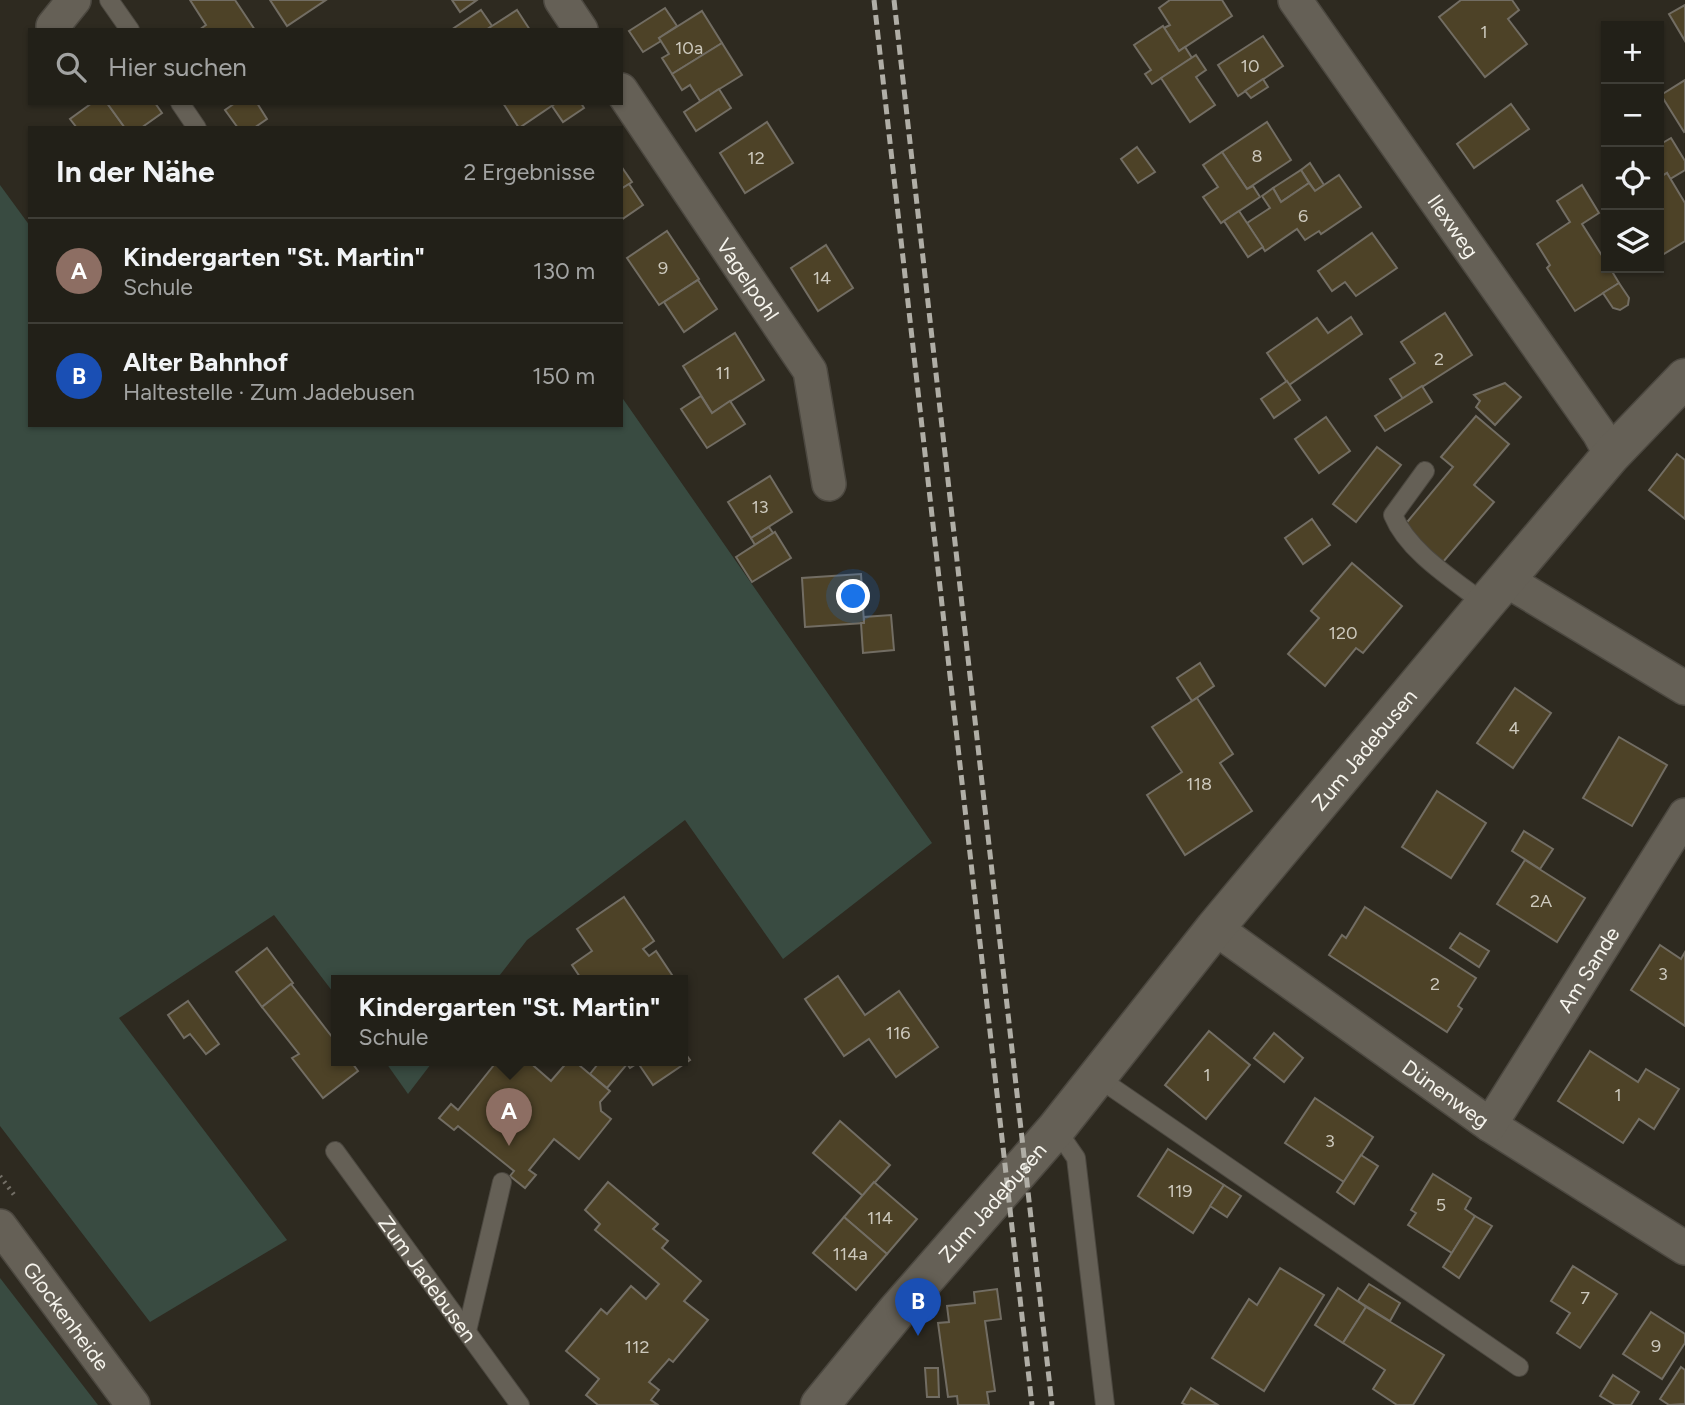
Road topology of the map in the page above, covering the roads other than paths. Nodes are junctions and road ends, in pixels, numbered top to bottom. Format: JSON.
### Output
{"nodes":[{"id":1,"x":74,"y":0,"type":"edge"},
{"id":2,"x":109,"y":0,"type":"edge"},
{"id":3,"x":561,"y":0,"type":"edge"},
{"id":4,"x":1295,"y":0,"type":"edge"},
{"id":5,"x":53,"y":26,"type":"dead end"},
{"id":6,"x":129,"y":28,"type":"edge"},
{"id":7,"x":580,"y":28,"type":"edge"},
{"id":8,"x":623,"y":93,"type":"edge"},
{"id":9,"x":181,"y":105,"type":"edge"},
{"id":10,"x":196,"y":126,"type":"edge"},
{"id":11,"x":1685,"y":378,"type":"edge"},
{"id":12,"x":1611,"y":455,"type":"junction"},
{"id":13,"x":1425,"y":471,"type":"dead end"},
{"id":14,"x":829,"y":484,"type":"dead end"},
{"id":15,"x":1495,"y":592,"type":"junction"},
{"id":16,"x":1685,"y":688,"type":"edge"},
{"id":17,"x":1685,"y":815,"type":"edge"},
{"id":18,"x":1215,"y":928,"type":"junction"},
{"id":19,"x":1097,"y":1077,"type":"junction"},
{"id":20,"x":1490,"y":1125,"type":"junction"},
{"id":21,"x":1056,"y":1129,"type":"junction"},
{"id":22,"x":335,"y":1151,"type":"dead end"},
{"id":23,"x":502,"y":1182,"type":"dead end"},
{"id":24,"x":0,"y":1226,"type":"edge"},
{"id":25,"x":1685,"y":1248,"type":"edge"},
{"id":26,"x":467,"y":1331,"type":"junction"},
{"id":27,"x":1519,"y":1367,"type":"dead end"},
{"id":28,"x":133,"y":1405,"type":"edge"},
{"id":29,"x":520,"y":1405,"type":"edge"},
{"id":30,"x":820,"y":1405,"type":"edge"},
{"id":31,"x":1105,"y":1405,"type":"edge"}],
"edges":[{"from":1,"to":5,"type":"street"},
{"from":2,"to":6,"type":"lane"},
{"from":3,"to":7,"type":"street"},
{"from":4,"to":12,"type":"street","name":"Ilexweg"},
{"from":8,"to":14,"type":"street","name":"Vagelpohl"},
{"from":9,"to":10,"type":"lane"},
{"from":11,"to":12,"type":"street","name":"Zum Jadebusen"},
{"from":12,"to":15,"type":"street","name":"Zum Jadebusen"},
{"from":13,"to":15,"type":"lane"},
{"from":15,"to":16,"type":"street"},
{"from":15,"to":18,"type":"street","name":"Zum Jadebusen"},
{"from":17,"to":20,"type":"street","name":"Am Sande"},
{"from":18,"to":19,"type":"street","name":"Zum Jadebusen"},
{"from":18,"to":20,"type":"street","name":"Dünenweg"},
{"from":19,"to":21,"type":"street","name":"Zum Jadebusen"},
{"from":19,"to":27,"type":"lane"},
{"from":20,"to":25,"type":"street","name":"Dünenweg"},
{"from":21,"to":30,"type":"street","name":"Zum Jadebusen"},
{"from":21,"to":31,"type":"lane","name":"Zum Jadebusen"},
{"from":22,"to":26,"type":"lane","name":"Zum Jadebusen"},
{"from":23,"to":26,"type":"lane"},
{"from":24,"to":28,"type":"street","name":"Glockenheide"},
{"from":26,"to":29,"type":"lane","name":"Zum Jadebusen"}]}
